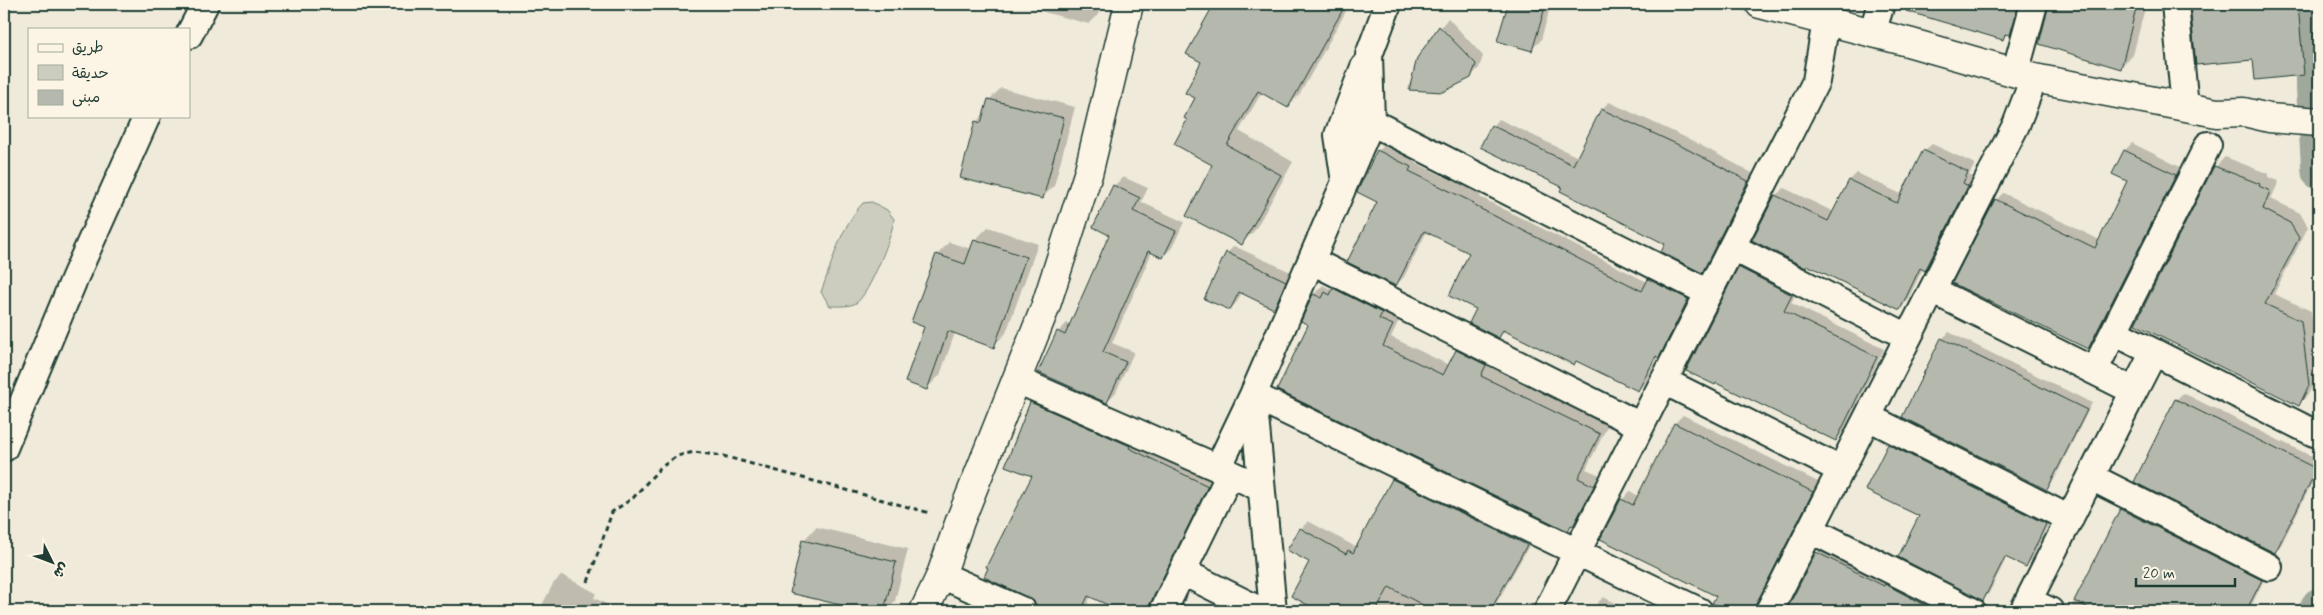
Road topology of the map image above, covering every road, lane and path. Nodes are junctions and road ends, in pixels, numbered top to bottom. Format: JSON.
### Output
{"nodes":[{"id":1,"x":205,"y":4,"type":"edge"},
{"id":2,"x":1129,"y":4,"type":"edge"},
{"id":3,"x":1388,"y":4,"type":"edge"},
{"id":4,"x":1760,"y":4,"type":"edge"},
{"id":5,"x":1881,"y":4,"type":"edge"},
{"id":6,"x":2034,"y":4,"type":"edge"},
{"id":7,"x":2175,"y":4,"type":"edge"},
{"id":8,"x":1826,"y":21,"type":"junction"},
{"id":9,"x":190,"y":33,"type":"edge"},
{"id":10,"x":1872,"y":33,"type":"junction"},
{"id":11,"x":1369,"y":54,"type":"junction"},
{"id":12,"x":2024,"y":76,"type":"junction"},
{"id":13,"x":2185,"y":107,"type":"junction"},
{"id":14,"x":146,"y":118,"type":"edge"},
{"id":15,"x":1371,"y":122,"type":"junction"},
{"id":16,"x":2319,"y":122,"type":"edge"},
{"id":17,"x":2208,"y":145,"type":"dead end"},
{"id":18,"x":1345,"y":183,"type":"junction"},
{"id":19,"x":1732,"y":247,"type":"junction"},
{"id":20,"x":1312,"y":261,"type":"junction"},
{"id":21,"x":1932,"y":290,"type":"junction"},
{"id":22,"x":1709,"y":293,"type":"junction"},
{"id":23,"x":2114,"y":332,"type":"junction"},
{"id":24,"x":1908,"y":336,"type":"junction"},
{"id":25,"x":2154,"y":352,"type":"junction"},
{"id":26,"x":2094,"y":371,"type":"junction"},
{"id":27,"x":1017,"y":380,"type":"junction"},
{"id":28,"x":1664,"y":381,"type":"junction"},
{"id":29,"x":2134,"y":392,"type":"junction"},
{"id":30,"x":1253,"y":395,"type":"junction"},
{"id":31,"x":1868,"y":417,"type":"junction"},
{"id":32,"x":1641,"y":426,"type":"junction"},
{"id":33,"x":2314,"y":433,"type":"dead end"},
{"id":34,"x":4,"y":448,"type":"edge"},
{"id":35,"x":1841,"y":470,"type":"junction"},
{"id":36,"x":1224,"y":471,"type":"junction"},
{"id":37,"x":2091,"y":478,"type":"junction"},
{"id":38,"x":1260,"y":488,"type":"junction"},
{"id":39,"x":2070,"y":519,"type":"junction"},
{"id":40,"x":960,"y":521,"type":"junction"},
{"id":41,"x":1810,"y":530,"type":"junction"},
{"id":42,"x":1577,"y":552,"type":"junction"},
{"id":43,"x":2269,"y":567,"type":"dead end"},
{"id":44,"x":1183,"y":572,"type":"junction"},
{"id":45,"x":941,"y":575,"type":"junction"},
{"id":46,"x":588,"y":582,"type":"dead end"},
{"id":47,"x":2034,"y":608,"type":"edge"},
{"id":48,"x":924,"y":611,"type":"edge"},
{"id":49,"x":1023,"y":611,"type":"edge"},
{"id":50,"x":1164,"y":611,"type":"edge"},
{"id":51,"x":1261,"y":611,"type":"edge"},
{"id":52,"x":1273,"y":611,"type":"edge"},
{"id":53,"x":1547,"y":611,"type":"edge"},
{"id":54,"x":1699,"y":611,"type":"edge"},
{"id":55,"x":1769,"y":611,"type":"edge"},
{"id":56,"x":1972,"y":611,"type":"edge"}],
"edges":[{"from":1,"to":9,"type":"street"},
{"from":2,"to":27,"type":"main road"},
{"from":3,"to":11,"type":"street"},
{"from":4,"to":8,"type":"main road"},
{"from":5,"to":10,"type":"street"},
{"from":6,"to":12,"type":"street"},
{"from":7,"to":13,"type":"street"},
{"from":8,"to":10,"type":"main road"},
{"from":8,"to":19,"type":"street"},
{"from":10,"to":12,"type":"main road"},
{"from":11,"to":15,"type":"street"},
{"from":11,"to":18,"type":"street"},
{"from":12,"to":13,"type":"main road"},
{"from":12,"to":21,"type":"street"},
{"from":13,"to":16,"type":"main road"},
{"from":14,"to":34,"type":"street"},
{"from":15,"to":18,"type":"street"},
{"from":15,"to":22,"type":"street"},
{"from":17,"to":23,"type":"street"},
{"from":18,"to":20,"type":"street"},
{"from":19,"to":22,"type":"street"},
{"from":19,"to":24,"type":"street"},
{"from":20,"to":30,"type":"street"},
{"from":20,"to":32,"type":"street"},
{"from":21,"to":24,"type":"street"},
{"from":21,"to":26,"type":"street"},
{"from":22,"to":28,"type":"street"},
{"from":23,"to":25,"type":"street"},
{"from":23,"to":26,"type":"street"},
{"from":24,"to":31,"type":"street"},
{"from":25,"to":29,"type":"street"},
{"from":25,"to":33,"type":"street"},
{"from":26,"to":29,"type":"street"},
{"from":27,"to":36,"type":"street"},
{"from":27,"to":40,"type":"main road"},
{"from":28,"to":32,"type":"street"},
{"from":28,"to":35,"type":"street"},
{"from":29,"to":37,"type":"street"},
{"from":30,"to":36,"type":"street"},
{"from":30,"to":38,"type":"street"},
{"from":30,"to":42,"type":"street"},
{"from":31,"to":35,"type":"street"},
{"from":31,"to":39,"type":"street"},
{"from":32,"to":42,"type":"street"},
{"from":35,"to":41,"type":"street"},
{"from":36,"to":38,"type":"street"},
{"from":36,"to":44,"type":"street"},
{"from":37,"to":39,"type":"street"},
{"from":37,"to":43,"type":"street"},
{"from":38,"to":52,"type":"street"},
{"from":39,"to":47,"type":"street"},
{"from":40,"to":45,"type":"main road"},
{"from":40,"to":46,"type":"path"},
{"from":41,"to":55,"type":"street"},
{"from":41,"to":56,"type":"street"},
{"from":42,"to":53,"type":"street"},
{"from":42,"to":54,"type":"street"},
{"from":44,"to":50,"type":"street"},
{"from":44,"to":51,"type":"street"},
{"from":45,"to":48,"type":"main road"},
{"from":45,"to":49,"type":"street"}]}
